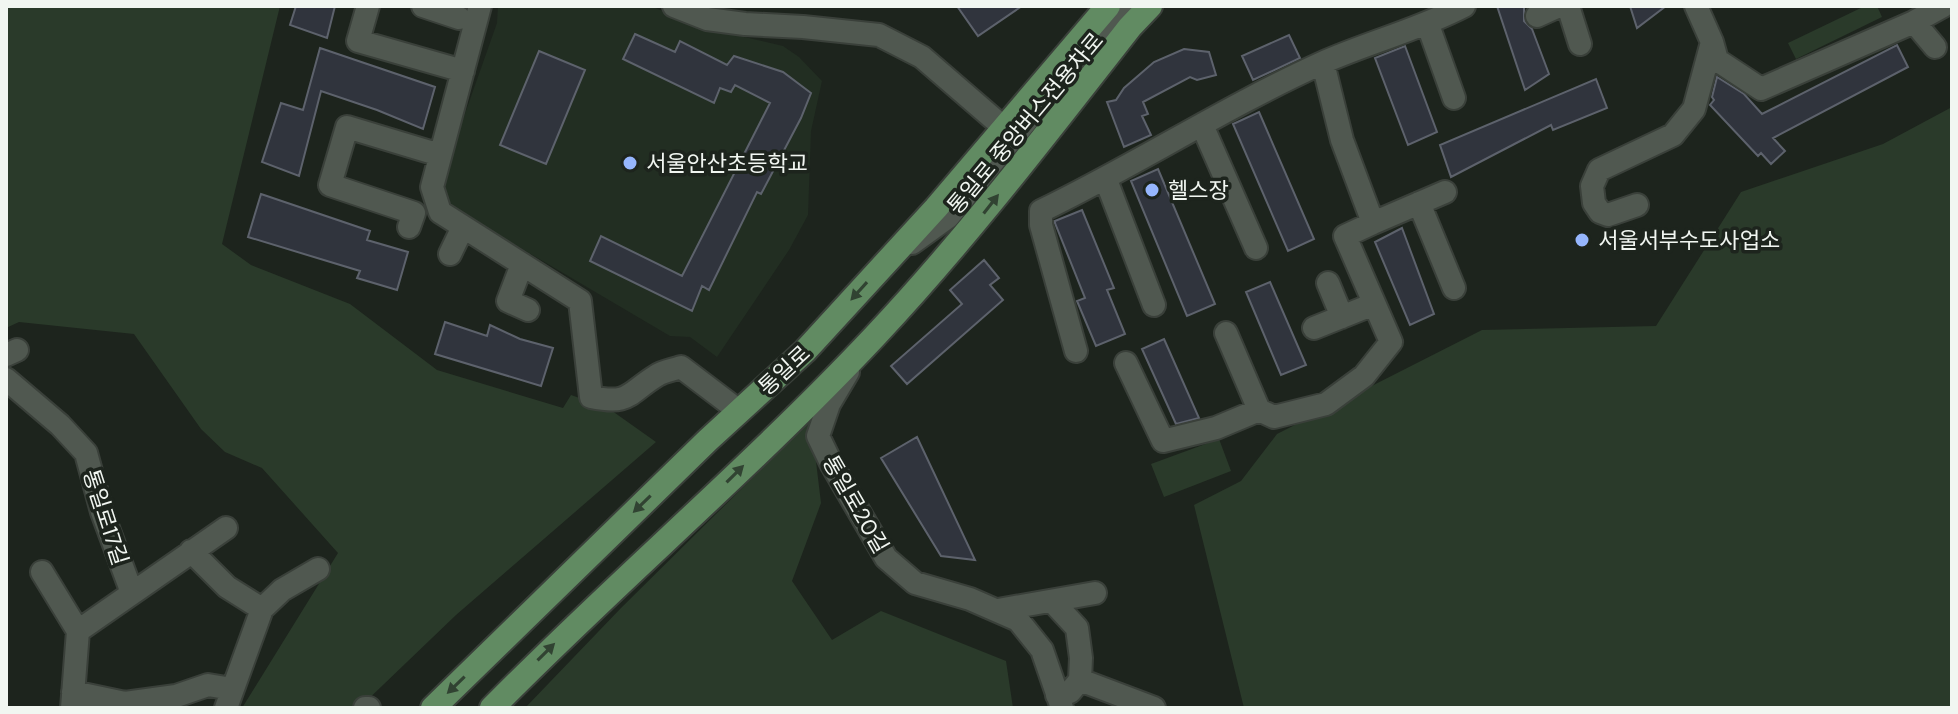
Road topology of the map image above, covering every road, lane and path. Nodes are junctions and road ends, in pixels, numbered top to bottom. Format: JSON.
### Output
{"nodes":[{"id":1,"x":368,"y":6,"type":"edge"},
{"id":2,"x":423,"y":6,"type":"edge"},
{"id":3,"x":480,"y":6,"type":"edge"},
{"id":4,"x":674,"y":6,"type":"edge"},
{"id":5,"x":1108,"y":6,"type":"edge"},
{"id":6,"x":1124,"y":6,"type":"edge"},
{"id":7,"x":1150,"y":6,"type":"edge"},
{"id":8,"x":1464,"y":6,"type":"edge"},
{"id":9,"x":1559,"y":6,"type":"edge"},
{"id":10,"x":1568,"y":6,"type":"edge"},
{"id":11,"x":1696,"y":6,"type":"edge"},
{"id":12,"x":1943,"y":6,"type":"edge"},
{"id":13,"x":729,"y":14,"type":"edge"},
{"id":14,"x":1537,"y":16,"type":"dead end"},
{"id":15,"x":459,"y":18,"type":"dead end"},
{"id":16,"x":1914,"y":22,"type":"junction"},
{"id":17,"x":1428,"y":25,"type":"junction"},
{"id":18,"x":1712,"y":42,"type":"junction"},
{"id":19,"x":1580,"y":44,"type":"dead end"},
{"id":20,"x":1935,"y":47,"type":"dead end"},
{"id":21,"x":1323,"y":63,"type":"junction"},
{"id":22,"x":463,"y":71,"type":"junction"},
{"id":23,"x":1454,"y":98,"type":"dead end"},
{"id":24,"x":1202,"y":125,"type":"junction"},
{"id":25,"x":1003,"y":127,"type":"junction"},
{"id":26,"x":440,"y":155,"type":"junction"},
{"id":27,"x":1106,"y":180,"type":"junction"},
{"id":28,"x":1445,"y":192,"type":"dead end"},
{"id":29,"x":1419,"y":203,"type":"junction"},
{"id":30,"x":1637,"y":205,"type":"dead end"},
{"id":31,"x":1373,"y":223,"type":"junction"},
{"id":32,"x":409,"y":227,"type":"dead end"},
{"id":33,"x":463,"y":227,"type":"junction"},
{"id":34,"x":959,"y":242,"type":"junction"},
{"id":35,"x":1256,"y":248,"type":"dead end"},
{"id":36,"x":450,"y":254,"type":"dead end"},
{"id":37,"x":522,"y":264,"type":"junction"},
{"id":38,"x":883,"y":264,"type":"junction"},
{"id":39,"x":1328,"y":283,"type":"dead end"},
{"id":40,"x":1454,"y":288,"type":"dead end"},
{"id":41,"x":1374,"y":304,"type":"junction"},
{"id":42,"x":1154,"y":305,"type":"dead end"},
{"id":43,"x":528,"y":310,"type":"dead end"},
{"id":44,"x":1342,"y":317,"type":"junction"},
{"id":45,"x":1314,"y":328,"type":"dead end"},
{"id":46,"x":1226,"y":333,"type":"dead end"},
{"id":47,"x":1076,"y":351,"type":"dead end"},
{"id":48,"x":1126,"y":363,"type":"dead end"},
{"id":49,"x":6,"y":379,"type":"edge"},
{"id":50,"x":1259,"y":410,"type":"junction"},
{"id":51,"x":739,"y":411,"type":"junction"},
{"id":52,"x":226,"y":528,"type":"dead end"},
{"id":53,"x":191,"y":551,"type":"junction"},
{"id":54,"x":318,"y":569,"type":"dead end"},
{"id":55,"x":42,"y":572,"type":"dead end"},
{"id":56,"x":132,"y":593,"type":"junction"},
{"id":57,"x":1095,"y":593,"type":"dead end"},
{"id":58,"x":1052,"y":601,"type":"junction"},
{"id":59,"x":262,"y":609,"type":"junction"},
{"id":60,"x":997,"y":610,"type":"junction"},
{"id":61,"x":78,"y":631,"type":"junction"},
{"id":62,"x":1080,"y":680,"type":"junction"},
{"id":63,"x":229,"y":699,"type":"edge"},
{"id":64,"x":72,"y":700,"type":"edge"},
{"id":65,"x":1060,"y":702,"type":"edge"},
{"id":66,"x":433,"y":708,"type":"edge"},
{"id":67,"x":492,"y":708,"type":"edge"},
{"id":68,"x":1154,"y":708,"type":"edge"}],
"edges":[{"from":1,"to":22,"type":"street"},
{"from":2,"to":15,"type":"street"},
{"from":3,"to":22,"type":"street"},
{"from":4,"to":13,"type":"street"},
{"from":5,"to":25,"type":"main road","name":"통일로"},
{"from":6,"to":38,"type":"street","name":"통일로 중앙버스전용차로"},
{"from":34,"to":7,"type":"main road","name":"통일로","one_way":true},
{"from":8,"to":17,"type":"street"},
{"from":9,"to":14,"type":"street"},
{"from":10,"to":19,"type":"street"},
{"from":11,"to":18,"type":"street"},
{"from":12,"to":16,"type":"street"},
{"from":13,"to":25,"type":"street"},
{"from":16,"to":18,"type":"street"},
{"from":16,"to":20,"type":"street"},
{"from":17,"to":21,"type":"street"},
{"from":17,"to":23,"type":"street"},
{"from":18,"to":30,"type":"street"},
{"from":21,"to":24,"type":"street"},
{"from":21,"to":31,"type":"street"},
{"from":22,"to":26,"type":"street"},
{"from":24,"to":27,"type":"street"},
{"from":24,"to":35,"type":"street"},
{"from":25,"to":38,"type":"main road","name":"통일로"},
{"from":26,"to":32,"type":"street"},
{"from":26,"to":33,"type":"street"},
{"from":27,"to":42,"type":"street"},
{"from":27,"to":47,"type":"street"},
{"from":28,"to":29,"type":"street"},
{"from":29,"to":31,"type":"street"},
{"from":29,"to":40,"type":"street"},
{"from":31,"to":41,"type":"street"},
{"from":33,"to":36,"type":"street"},
{"from":33,"to":37,"type":"street"},
{"from":34,"to":60,"type":"street","name":"통일로20길"},
{"from":67,"to":34,"type":"main road","name":"통일로","one_way":true},
{"from":37,"to":43,"type":"street"},
{"from":37,"to":51,"type":"street"},
{"from":38,"to":51,"type":"main road","name":"통일로","one_way":true},
{"from":39,"to":44,"type":"street"},
{"from":41,"to":44,"type":"street"},
{"from":41,"to":50,"type":"street"},
{"from":44,"to":45,"type":"street"},
{"from":46,"to":50,"type":"street"},
{"from":48,"to":50,"type":"street"},
{"from":49,"to":56,"type":"street","name":"통일로17길"},
{"from":51,"to":66,"type":"main road","name":"통일로","one_way":true},
{"from":52,"to":53,"type":"street","name":"통일로17길"},
{"from":53,"to":56,"type":"street","name":"통일로17길"},
{"from":53,"to":59,"type":"street"},
{"from":54,"to":59,"type":"street"},
{"from":55,"to":61,"type":"street"},
{"from":56,"to":61,"type":"street","name":"통일로17길"},
{"from":57,"to":58,"type":"street","name":"통일로20길"},
{"from":58,"to":60,"type":"street","name":"통일로20길"},
{"from":58,"to":62,"type":"street"},
{"from":59,"to":63,"type":"street"},
{"from":60,"to":65,"type":"street","name":"통일로20길"},
{"from":61,"to":64,"type":"street"},
{"from":62,"to":65,"type":"street","name":"통일로20길"},
{"from":62,"to":68,"type":"street"},
{"from":63,"to":64,"type":"street"}]}
